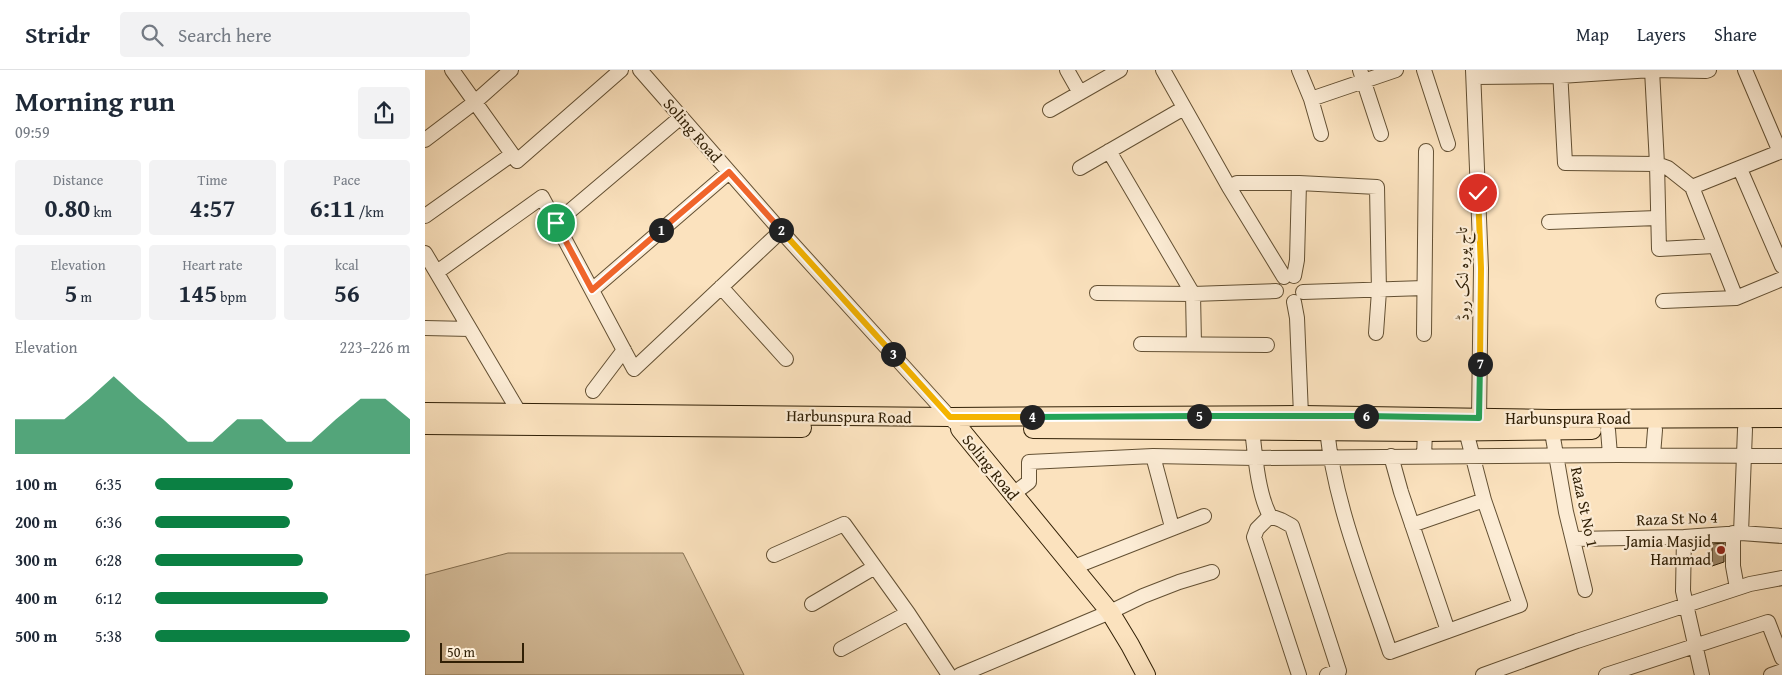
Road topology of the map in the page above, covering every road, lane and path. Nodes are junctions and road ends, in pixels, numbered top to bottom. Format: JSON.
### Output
{"nodes":[{"id":1,"x":452,"y":70,"type":"edge"},
{"id":2,"x":511,"y":70,"type":"edge"},
{"id":3,"x":621,"y":70,"type":"edge"},
{"id":4,"x":640,"y":70,"type":"edge"},
{"id":5,"x":1067,"y":70,"type":"edge"},
{"id":6,"x":1120,"y":70,"type":"edge"},
{"id":7,"x":1163,"y":70,"type":"edge"},
{"id":8,"x":1299,"y":70,"type":"edge"},
{"id":9,"x":1396,"y":70,"type":"edge"},
{"id":10,"x":1424,"y":70,"type":"edge"},
{"id":11,"x":1651,"y":70,"type":"edge"},
{"id":12,"x":1709,"y":70,"type":"edge"},
{"id":13,"x":1745,"y":70,"type":"edge"},
{"id":14,"x":1473,"y":73,"type":"edge"},
{"id":15,"x":1560,"y":73,"type":"edge"},
{"id":16,"x":1363,"y":75,"type":"edge"},
{"id":17,"x":1080,"y":93,"type":"junction"},
{"id":18,"x":1311,"y":99,"type":"junction"},
{"id":19,"x":475,"y":102,"type":"junction"},
{"id":20,"x":1184,"y":108,"type":"junction"},
{"id":21,"x":1050,"y":110,"type":"dead end"},
{"id":22,"x":681,"y":116,"type":"junction"},
{"id":23,"x":1321,"y":134,"type":"dead end"},
{"id":24,"x":1381,"y":134,"type":"dead end"},
{"id":25,"x":425,"y":140,"type":"edge"},
{"id":26,"x":1449,"y":144,"type":"dead end"},
{"id":27,"x":1109,"y":151,"type":"junction"},
{"id":28,"x":1425,"y":151,"type":"dead end"},
{"id":29,"x":1781,"y":151,"type":"edge"},
{"id":30,"x":511,"y":154,"type":"junction"},
{"id":31,"x":1657,"y":164,"type":"junction"},
{"id":32,"x":1080,"y":168,"type":"dead end"},
{"id":33,"x":1740,"y":169,"type":"junction"},
{"id":34,"x":729,"y":172,"type":"junction"},
{"id":35,"x":1299,"y":183,"type":"junction"},
{"id":36,"x":1229,"y":187,"type":"junction"},
{"id":37,"x":1692,"y":187,"type":"junction"},
{"id":38,"x":425,"y":216,"type":"edge"},
{"id":39,"x":1657,"y":218,"type":"junction"},
{"id":40,"x":1549,"y":222,"type":"dead end"},
{"id":41,"x":553,"y":225,"type":"junction"},
{"id":42,"x":781,"y":231,"type":"junction"},
{"id":43,"x":1714,"y":246,"type":"junction"},
{"id":44,"x":425,"y":253,"type":"edge"},
{"id":45,"x":1782,"y":266,"type":"edge"},
{"id":46,"x":437,"y":272,"type":"junction"},
{"id":47,"x":1289,"y":276,"type":"junction"},
{"id":48,"x":1782,"y":279,"type":"edge"},
{"id":49,"x":721,"y":287,"type":"junction"},
{"id":50,"x":1425,"y":288,"type":"junction"},
{"id":51,"x":592,"y":290,"type":"junction"},
{"id":52,"x":1276,"y":291,"type":"junction"},
{"id":53,"x":1379,"y":291,"type":"junction"},
{"id":54,"x":1097,"y":293,"type":"dead end"},
{"id":55,"x":1193,"y":294,"type":"junction"},
{"id":56,"x":1299,"y":297,"type":"junction"},
{"id":57,"x":1736,"y":298,"type":"junction"},
{"id":58,"x":1663,"y":301,"type":"dead end"},
{"id":59,"x":425,"y":328,"type":"edge"},
{"id":60,"x":470,"y":329,"type":"junction"},
{"id":61,"x":1376,"y":333,"type":"dead end"},
{"id":62,"x":1424,"y":334,"type":"dead end"},
{"id":63,"x":1141,"y":344,"type":"dead end"},
{"id":64,"x":1194,"y":344,"type":"junction"},
{"id":65,"x":1267,"y":345,"type":"dead end"},
{"id":66,"x":624,"y":350,"type":"junction"},
{"id":67,"x":786,"y":359,"type":"dead end"},
{"id":68,"x":593,"y":391,"type":"dead end"},
{"id":69,"x":425,"y":412,"type":"edge"},
{"id":70,"x":519,"y":412,"type":"junction"},
{"id":71,"x":1301,"y":415,"type":"junction"},
{"id":72,"x":1479,"y":418,"type":"junction"},
{"id":73,"x":1782,"y":418,"type":"edge"},
{"id":74,"x":955,"y":423,"type":"junction"},
{"id":75,"x":425,"y":425,"type":"edge"},
{"id":76,"x":1552,"y":425,"type":"junction"},
{"id":77,"x":1252,"y":429,"type":"junction"},
{"id":78,"x":1745,"y":429,"type":"junction"},
{"id":79,"x":1782,"y":429,"type":"edge"},
{"id":80,"x":1327,"y":430,"type":"junction"},
{"id":81,"x":1608,"y":430,"type":"junction"},
{"id":82,"x":1655,"y":430,"type":"junction"},
{"id":83,"x":1425,"y":432,"type":"junction"},
{"id":84,"x":1466,"y":432,"type":"junction"},
{"id":85,"x":1557,"y":455,"type":"junction"},
{"id":86,"x":1610,"y":455,"type":"junction"},
{"id":87,"x":1653,"y":455,"type":"junction"},
{"id":88,"x":1153,"y":456,"type":"junction"},
{"id":89,"x":1391,"y":456,"type":"junction"},
{"id":90,"x":1424,"y":456,"type":"junction"},
{"id":91,"x":1472,"y":456,"type":"junction"},
{"id":92,"x":1744,"y":456,"type":"junction"},
{"id":93,"x":1782,"y":456,"type":"edge"},
{"id":94,"x":1330,"y":457,"type":"junction"},
{"id":95,"x":1255,"y":458,"type":"junction"},
{"id":96,"x":1013,"y":494,"type":"junction"},
{"id":97,"x":1484,"y":500,"type":"junction"},
{"id":98,"x":1204,"y":516,"type":"dead end"},
{"id":99,"x":1269,"y":516,"type":"junction"},
{"id":100,"x":1412,"y":525,"type":"junction"},
{"id":101,"x":1172,"y":527,"type":"junction"},
{"id":102,"x":1737,"y":533,"type":"junction"},
{"id":103,"x":1684,"y":536,"type":"junction"},
{"id":104,"x":1782,"y":536,"type":"edge"},
{"id":105,"x":1573,"y":539,"type":"junction"},
{"id":106,"x":774,"y":555,"type":"dead end"},
{"id":107,"x":875,"y":567,"type":"junction"},
{"id":108,"x":1074,"y":567,"type":"junction"},
{"id":109,"x":1212,"y":572,"type":"dead end"},
{"id":110,"x":1782,"y":578,"type":"edge"},
{"id":111,"x":1737,"y":588,"type":"junction"},
{"id":112,"x":1585,"y":590,"type":"dead end"},
{"id":113,"x":812,"y":604,"type":"dead end"},
{"id":114,"x":1686,"y":606,"type":"junction"},
{"id":115,"x":1110,"y":612,"type":"junction"},
{"id":116,"x":907,"y":613,"type":"junction"},
{"id":117,"x":1448,"y":631,"type":"junction"},
{"id":118,"x":1779,"y":640,"type":"edge"},
{"id":119,"x":1695,"y":646,"type":"junction"},
{"id":120,"x":841,"y":649,"type":"dead end"},
{"id":121,"x":1782,"y":658,"type":"edge"},
{"id":122,"x":1639,"y":670,"type":"edge"},
{"id":123,"x":1782,"y":671,"type":"edge"},
{"id":124,"x":949,"y":675,"type":"edge"},
{"id":125,"x":959,"y":675,"type":"edge"},
{"id":126,"x":1146,"y":675,"type":"edge"},
{"id":127,"x":1299,"y":675,"type":"edge"},
{"id":128,"x":1327,"y":675,"type":"edge"},
{"id":129,"x":1483,"y":675,"type":"edge"},
{"id":130,"x":1606,"y":675,"type":"edge"},
{"id":131,"x":1702,"y":675,"type":"edge"},
{"id":132,"x":1771,"y":675,"type":"edge"}],
"edges":[{"from":1,"to":19,"type":"street"},
{"from":2,"to":19,"type":"street"},
{"from":3,"to":30,"type":"street"},
{"from":4,"to":22,"type":"street","name":"Soling Road"},
{"from":5,"to":17,"type":"street"},
{"from":6,"to":17,"type":"street"},
{"from":7,"to":20,"type":"street"},
{"from":8,"to":18,"type":"street"},
{"from":9,"to":16,"type":"street"},
{"from":10,"to":26,"type":"street"},
{"from":11,"to":12,"type":"street"},
{"from":11,"to":15,"type":"street"},
{"from":11,"to":31,"type":"street"},
{"from":13,"to":29,"type":"street"},
{"from":14,"to":15,"type":"street"},
{"from":14,"to":72,"type":"street","name":"تاج پورہ لنک روڈ"},
{"from":15,"to":31,"type":"street"},
{"from":16,"to":18,"type":"street"},
{"from":16,"to":24,"type":"street"},
{"from":17,"to":21,"type":"street"},
{"from":18,"to":23,"type":"street"},
{"from":19,"to":25,"type":"street"},
{"from":19,"to":30,"type":"street"},
{"from":20,"to":27,"type":"street"},
{"from":20,"to":36,"type":"street"},
{"from":22,"to":34,"type":"street","name":"Soling Road"},
{"from":22,"to":41,"type":"street"},
{"from":27,"to":32,"type":"street"},
{"from":27,"to":55,"type":"street"},
{"from":28,"to":50,"type":"street"},
{"from":29,"to":33,"type":"street"},
{"from":30,"to":38,"type":"street"},
{"from":31,"to":37,"type":"street"},
{"from":31,"to":39,"type":"street"},
{"from":33,"to":37,"type":"street"},
{"from":33,"to":45,"type":"street"},
{"from":34,"to":42,"type":"street","name":"Soling Road"},
{"from":34,"to":51,"type":"street"},
{"from":35,"to":36,"type":"street"},
{"from":35,"to":47,"type":"street"},
{"from":35,"to":53,"type":"street"},
{"from":36,"to":47,"type":"street"},
{"from":37,"to":43,"type":"street"},
{"from":39,"to":40,"type":"street"},
{"from":39,"to":43,"type":"street"},
{"from":41,"to":46,"type":"street"},
{"from":41,"to":51,"type":"street"},
{"from":42,"to":49,"type":"street"},
{"from":42,"to":74,"type":"street","name":"Soling Road"},
{"from":43,"to":57,"type":"street"},
{"from":44,"to":46,"type":"street"},
{"from":46,"to":60,"type":"street"},
{"from":47,"to":52,"type":"street"},
{"from":47,"to":56,"type":"street"},
{"from":48,"to":57,"type":"street"},
{"from":49,"to":66,"type":"street"},
{"from":49,"to":67,"type":"street"},
{"from":50,"to":53,"type":"street"},
{"from":50,"to":62,"type":"street"},
{"from":51,"to":66,"type":"street"},
{"from":52,"to":55,"type":"street"},
{"from":52,"to":56,"type":"street"},
{"from":53,"to":56,"type":"street"},
{"from":53,"to":61,"type":"street"},
{"from":54,"to":55,"type":"street"},
{"from":55,"to":64,"type":"street"},
{"from":56,"to":71,"type":"street"},
{"from":57,"to":58,"type":"street"},
{"from":59,"to":60,"type":"street"},
{"from":60,"to":70,"type":"street"},
{"from":63,"to":64,"type":"street"},
{"from":64,"to":65,"type":"street"},
{"from":66,"to":68,"type":"street"},
{"from":69,"to":70,"type":"main road","name":"Harbunspura Road"},
{"from":70,"to":74,"type":"main road","name":"Harbunspura Road"},
{"from":71,"to":72,"type":"main road","name":"Harbunspura Road"},
{"from":71,"to":74,"type":"main road","name":"Harbunspura Road"},
{"from":72,"to":76,"type":"main road","name":"Harbunspura Road"},
{"from":73,"to":76,"type":"main road","name":"Harbunspura Road"},
{"from":74,"to":75,"type":"main road","name":"Harbunspura Road"},
{"from":74,"to":77,"type":"main road","name":"Harbunspura Road"},
{"from":74,"to":96,"type":"main road","name":"Soling Road"},
{"from":76,"to":81,"type":"main road","name":"Harbunspura Road"},
{"from":76,"to":84,"type":"main road","name":"Harbunspura Road"},
{"from":76,"to":85,"type":"street","name":"Raza St No 1"},
{"from":77,"to":80,"type":"main road","name":"Harbunspura Road"},
{"from":77,"to":95,"type":"street"},
{"from":78,"to":79,"type":"main road","name":"Harbunspura Road"},
{"from":78,"to":82,"type":"main road","name":"Harbunspura Road"},
{"from":78,"to":92,"type":"street"},
{"from":80,"to":83,"type":"main road","name":"Harbunspura Road"},
{"from":80,"to":94,"type":"street"},
{"from":81,"to":82,"type":"main road","name":"Harbunspura Road"},
{"from":81,"to":86,"type":"street"},
{"from":82,"to":87,"type":"street"},
{"from":83,"to":84,"type":"main road","name":"Harbunspura Road"},
{"from":83,"to":90,"type":"street"},
{"from":84,"to":91,"type":"street"},
{"from":85,"to":86,"type":"street"},
{"from":85,"to":91,"type":"street"},
{"from":85,"to":105,"type":"street","name":"Raza St No 1"},
{"from":86,"to":87,"type":"street"},
{"from":87,"to":92,"type":"street"},
{"from":88,"to":95,"type":"street"},
{"from":88,"to":96,"type":"street"},
{"from":88,"to":101,"type":"street"},
{"from":89,"to":90,"type":"street"},
{"from":89,"to":94,"type":"street"},
{"from":89,"to":100,"type":"street"},
{"from":90,"to":91,"type":"street"},
{"from":91,"to":97,"type":"street"},
{"from":92,"to":93,"type":"street"},
{"from":92,"to":102,"type":"street"},
{"from":94,"to":95,"type":"street"},
{"from":94,"to":117,"type":"street"},
{"from":95,"to":99,"type":"street"},
{"from":96,"to":108,"type":"main road","name":"Soling Road"},
{"from":97,"to":100,"type":"street"},
{"from":97,"to":117,"type":"street"},
{"from":98,"to":101,"type":"street"},
{"from":99,"to":127,"type":"street"},
{"from":99,"to":128,"type":"street"},
{"from":100,"to":117,"type":"street"},
{"from":101,"to":108,"type":"street"},
{"from":102,"to":103,"type":"street","name":"Raza St No 4"},
{"from":102,"to":104,"type":"street","name":"Raza St No 4"},
{"from":102,"to":111,"type":"street"},
{"from":103,"to":105,"type":"street","name":"Raza St No 4"},
{"from":103,"to":114,"type":"street"},
{"from":105,"to":112,"type":"street","name":"Raza St No 1"},
{"from":106,"to":107,"type":"street"},
{"from":107,"to":113,"type":"street"},
{"from":107,"to":116,"type":"street"},
{"from":108,"to":115,"type":"main road","name":"Soling Road"},
{"from":109,"to":115,"type":"street"},
{"from":110,"to":111,"type":"street"},
{"from":111,"to":114,"type":"street"},
{"from":114,"to":119,"type":"street"},
{"from":114,"to":129,"type":"street"},
{"from":115,"to":125,"type":"street"},
{"from":115,"to":126,"type":"main road","name":"Soling Road"},
{"from":116,"to":120,"type":"street"},
{"from":116,"to":124,"type":"street"},
{"from":118,"to":119,"type":"street"},
{"from":118,"to":121,"type":"street"},
{"from":119,"to":122,"type":"street"},
{"from":119,"to":131,"type":"street"},
{"from":122,"to":130,"type":"street"},
{"from":123,"to":132,"type":"street"}]}
